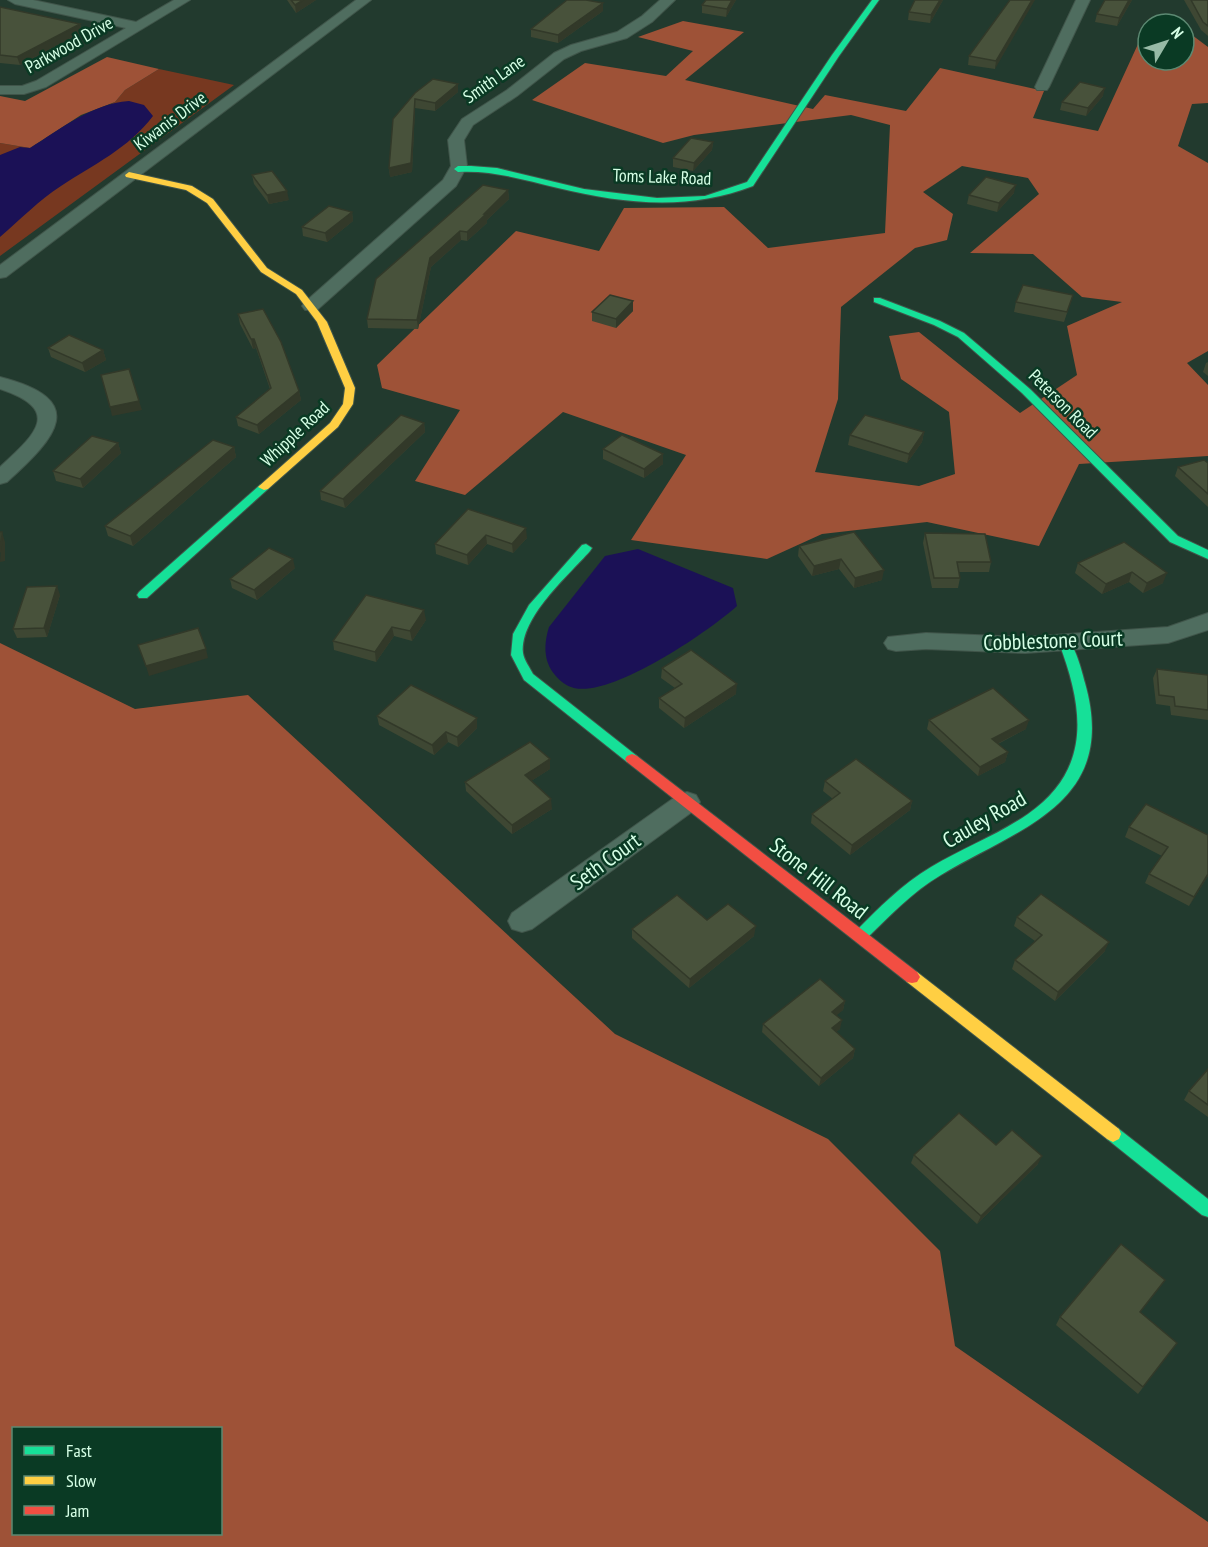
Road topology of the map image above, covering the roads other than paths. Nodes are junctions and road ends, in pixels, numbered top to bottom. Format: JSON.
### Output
{"nodes":[{"id":1,"x":15,"y":0,"type":"edge"},
{"id":2,"x":183,"y":0,"type":"edge"},
{"id":3,"x":364,"y":0,"type":"edge"},
{"id":4,"x":668,"y":0,"type":"edge"},
{"id":5,"x":876,"y":0,"type":"edge"},
{"id":6,"x":1083,"y":0,"type":"edge"},
{"id":7,"x":139,"y":27,"type":"junction"},
{"id":8,"x":1042,"y":87,"type":"dead end"},
{"id":9,"x":0,"y":90,"type":"edge"},
{"id":10,"x":458,"y":169,"type":"junction"},
{"id":11,"x":129,"y":175,"type":"junction"},
{"id":12,"x":0,"y":273,"type":"edge"},
{"id":13,"x":877,"y":300,"type":"dead end"},
{"id":14,"x":311,"y":306,"type":"junction"},
{"id":15,"x":0,"y":383,"type":"edge"},
{"id":16,"x":0,"y":478,"type":"edge"},
{"id":17,"x":586,"y":548,"type":"dead end"},
{"id":18,"x":1208,"y":555,"type":"edge"},
{"id":19,"x":143,"y":595,"type":"dead end"},
{"id":20,"x":1208,"y":621,"type":"edge"},
{"id":21,"x":896,"y":643,"type":"dead end"},
{"id":22,"x":1065,"y":643,"type":"junction"},
{"id":23,"x":687,"y":802,"type":"junction"},
{"id":24,"x":522,"y":921,"type":"dead end"},
{"id":25,"x":860,"y":936,"type":"junction"},
{"id":26,"x":1208,"y":1209,"type":"edge"}],
"edges":[{"from":1,"to":7,"type":"street"},
{"from":2,"to":7,"type":"street","name":"Parkwood Drive"},
{"from":3,"to":11,"type":"street","name":"Kiwanis Drive"},
{"from":4,"to":10,"type":"street","name":"Smith Lane"},
{"from":5,"to":10,"type":"street","name":"Toms Lake Road"},
{"from":6,"to":8,"type":"street"},
{"from":7,"to":9,"type":"street","name":"Parkwood Drive"},
{"from":10,"to":14,"type":"street"},
{"from":11,"to":12,"type":"street","name":"Kiwanis Drive"},
{"from":11,"to":14,"type":"street","name":"Whipple Road"},
{"from":13,"to":18,"type":"street","name":"Peterson Road"},
{"from":14,"to":19,"type":"street","name":"Whipple Road"},
{"from":15,"to":16,"type":"street"},
{"from":17,"to":23,"type":"street","name":"Stone Hill Road"},
{"from":20,"to":22,"type":"street","name":"Cobblestone Court"},
{"from":21,"to":22,"type":"street","name":"Cobblestone Court"},
{"from":22,"to":25,"type":"street","name":"Cauley Road"},
{"from":23,"to":24,"type":"street","name":"Seth Court"},
{"from":23,"to":25,"type":"street","name":"Stone Hill Road"},
{"from":25,"to":26,"type":"street","name":"Stone Hill Road"}]}
